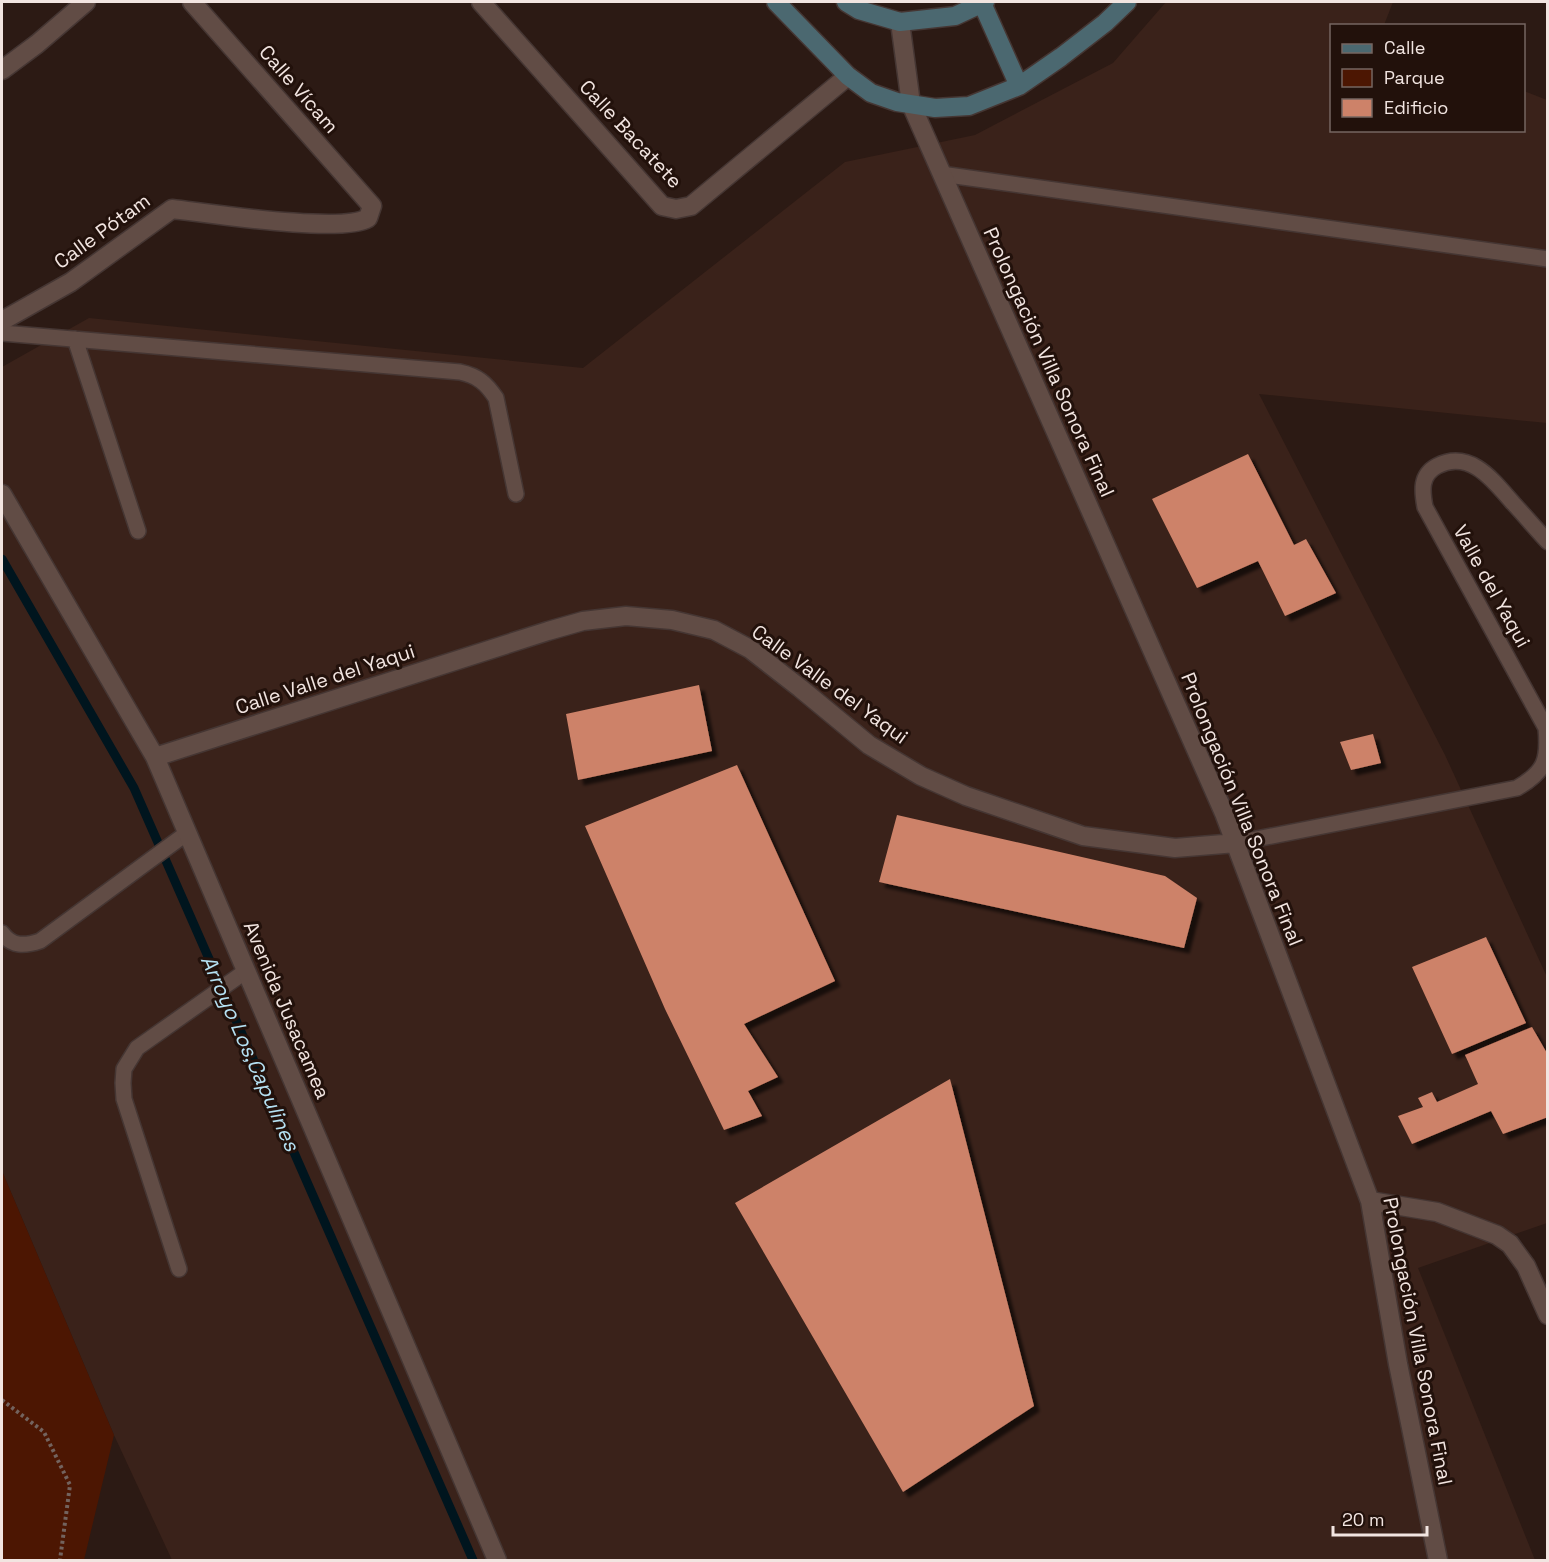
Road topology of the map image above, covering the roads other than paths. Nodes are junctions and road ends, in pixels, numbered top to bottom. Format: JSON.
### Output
{"nodes":[{"id":1,"x":86,"y":2,"type":"edge"},
{"id":2,"x":192,"y":2,"type":"edge"},
{"id":3,"x":481,"y":2,"type":"edge"},
{"id":4,"x":776,"y":2,"type":"edge"},
{"id":5,"x":846,"y":2,"type":"edge"},
{"id":6,"x":984,"y":2,"type":"edge"},
{"id":7,"x":1127,"y":2,"type":"edge"},
{"id":8,"x":900,"y":22,"type":"junction"},
{"id":9,"x":2,"y":70,"type":"edge"},
{"id":10,"x":848,"y":76,"type":"junction"},
{"id":11,"x":1019,"y":86,"type":"junction"},
{"id":12,"x":911,"y":104,"type":"junction"},
{"id":13,"x":941,"y":174,"type":"junction"},
{"id":14,"x":372,"y":206,"type":"joint"},
{"id":15,"x":1548,"y":259,"type":"edge"},
{"id":16,"x":2,"y":321,"type":"edge"},
{"id":17,"x":2,"y":333,"type":"edge"},
{"id":18,"x":75,"y":339,"type":"junction"},
{"id":19,"x":2,"y":494,"type":"edge"},
{"id":20,"x":516,"y":494,"type":"dead end"},
{"id":21,"x":138,"y":531,"type":"dead end"},
{"id":22,"x":1548,"y":542,"type":"edge"},
{"id":23,"x":155,"y":757,"type":"junction"},
{"id":24,"x":187,"y":833,"type":"junction"},
{"id":25,"x":1236,"y":843,"type":"junction"},
{"id":26,"x":2,"y":933,"type":"edge"},
{"id":27,"x":246,"y":971,"type":"junction"},
{"id":28,"x":1370,"y":1201,"type":"junction"},
{"id":29,"x":179,"y":1269,"type":"dead end"},
{"id":30,"x":1548,"y":1315,"type":"edge"},
{"id":31,"x":497,"y":1560,"type":"edge"},
{"id":32,"x":1438,"y":1560,"type":"edge"}],
"edges":[{"from":1,"to":9,"type":"street"},
{"from":2,"to":14,"type":"street","name":"Calle Vícam"},
{"from":3,"to":10,"type":"street","name":"Calle Bacatete"},
{"from":4,"to":10,"type":"main road"},
{"from":5,"to":8,"type":"main road"},
{"from":6,"to":8,"type":"main road"},
{"from":6,"to":11,"type":"main road"},
{"from":7,"to":11,"type":"main road"},
{"from":8,"to":12,"type":"street","name":"Prolongación Villa Sonora Final"},
{"from":10,"to":12,"type":"main road"},
{"from":11,"to":12,"type":"main road"},
{"from":12,"to":13,"type":"street","name":"Prolongación Villa Sonora Final"},
{"from":13,"to":15,"type":"lane"},
{"from":13,"to":25,"type":"street","name":"Prolongación Villa Sonora Final"},
{"from":14,"to":16,"type":"street","name":"Calle Pótam"},
{"from":17,"to":18,"type":"lane"},
{"from":18,"to":20,"type":"lane"},
{"from":18,"to":21,"type":"lane"},
{"from":19,"to":23,"type":"street","name":"Avenida Jusacamea"},
{"from":22,"to":25,"type":"lane","name":"Valle del Yaqui"},
{"from":23,"to":24,"type":"street","name":"Avenida Jusacamea"},
{"from":23,"to":25,"type":"street","name":"Calle Valle del Yaqui"},
{"from":24,"to":26,"type":"lane"},
{"from":24,"to":27,"type":"street","name":"Avenida Jusacamea"},
{"from":25,"to":28,"type":"street","name":"Prolongación Villa Sonora Final"},
{"from":27,"to":29,"type":"lane"},
{"from":27,"to":31,"type":"street","name":"Avenida Jusacamea"},
{"from":28,"to":30,"type":"street"},
{"from":28,"to":32,"type":"street","name":"Prolongación Villa Sonora Final"}]}
